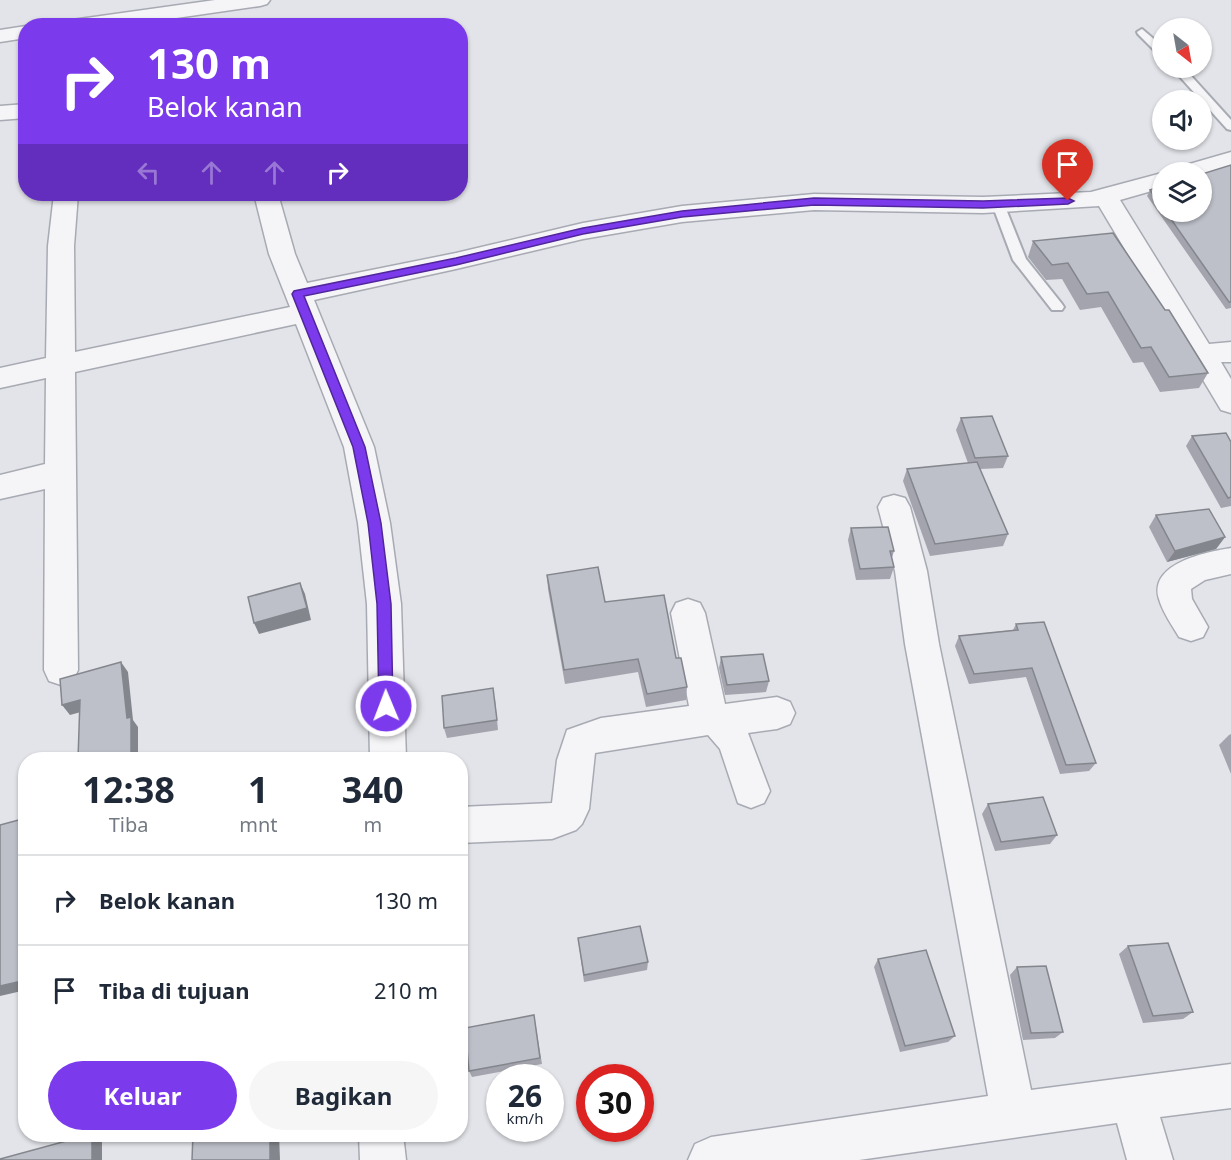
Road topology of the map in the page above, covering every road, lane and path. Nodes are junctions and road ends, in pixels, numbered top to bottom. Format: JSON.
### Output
{"nodes":[{"id":1,"x":257,"y":4,"type":"edge"},
{"id":2,"x":145,"y":18,"type":"edge"},
{"id":3,"x":1142,"y":32,"type":"dead end"},
{"id":4,"x":18,"y":33,"type":"edge"},
{"id":5,"x":0,"y":36,"type":"edge"},
{"id":6,"x":1152,"y":42,"type":"edge"},
{"id":7,"x":1187,"y":78,"type":"edge"},
{"id":8,"x":18,"y":112,"type":"edge"},
{"id":9,"x":0,"y":113,"type":"edge"},
{"id":10,"x":1231,"y":127,"type":"edge"},
{"id":11,"x":1231,"y":159,"type":"edge"},
{"id":12,"x":1212,"y":165,"type":"edge"},
{"id":13,"x":1152,"y":183,"type":"edge"},
{"id":14,"x":1104,"y":196,"type":"junction"},
{"id":15,"x":65,"y":201,"type":"edge"},
{"id":16,"x":268,"y":201,"type":"edge"},
{"id":17,"x":998,"y":204,"type":"junction"},
{"id":18,"x":302,"y":303,"type":"junction"},
{"id":19,"x":1057,"y":307,"type":"dead end"},
{"id":20,"x":1231,"y":352,"type":"edge"},
{"id":21,"x":1201,"y":354,"type":"junction"},
{"id":22,"x":61,"y":367,"type":"junction"},
{"id":23,"x":0,"y":378,"type":"edge"},
{"id":24,"x":1231,"y":403,"type":"edge"},
{"id":25,"x":60,"y":470,"type":"junction"},
{"id":26,"x":0,"y":487,"type":"edge"},
{"id":27,"x":894,"y":507,"type":"dead end"},
{"id":28,"x":1231,"y":561,"type":"edge"},
{"id":29,"x":688,"y":613,"type":"dead end"},
{"id":30,"x":1191,"y":627,"type":"dead end"},
{"id":31,"x":61,"y":670,"type":"dead end"},
{"id":32,"x":777,"y":713,"type":"dead end"},
{"id":33,"x":715,"y":720,"type":"junction"},
{"id":34,"x":388,"y":752,"type":"edge"},
{"id":35,"x":751,"y":791,"type":"dead end"},
{"id":36,"x":468,"y":825,"type":"edge"},
{"id":37,"x":1231,"y":1086,"type":"edge"},
{"id":38,"x":1132,"y":1099,"type":"junction"},
{"id":39,"x":1014,"y":1114,"type":"junction"},
{"id":40,"x":381,"y":1142,"type":"edge"},
{"id":41,"x":382,"y":1160,"type":"edge"},
{"id":42,"x":711,"y":1160,"type":"edge"},
{"id":43,"x":1150,"y":1160,"type":"edge"}],
"edges":[{"from":1,"to":2,"type":"street"},
{"from":3,"to":6,"type":"lane"},
{"from":4,"to":5,"type":"street"},
{"from":7,"to":10,"type":"lane"},
{"from":8,"to":9,"type":"street"},
{"from":11,"to":12,"type":"street"},
{"from":13,"to":14,"type":"street"},
{"from":14,"to":17,"type":"street"},
{"from":14,"to":21,"type":"street"},
{"from":15,"to":22,"type":"street"},
{"from":16,"to":18,"type":"street"},
{"from":17,"to":18,"type":"street"},
{"from":17,"to":19,"type":"lane"},
{"from":18,"to":22,"type":"street"},
{"from":18,"to":34,"type":"street"},
{"from":20,"to":21,"type":"street"},
{"from":21,"to":24,"type":"street"},
{"from":22,"to":23,"type":"street"},
{"from":22,"to":25,"type":"street"},
{"from":25,"to":26,"type":"street"},
{"from":25,"to":31,"type":"street"},
{"from":27,"to":39,"type":"street"},
{"from":28,"to":30,"type":"street"},
{"from":29,"to":33,"type":"street"},
{"from":32,"to":33,"type":"street"},
{"from":33,"to":35,"type":"street"},
{"from":33,"to":36,"type":"street"},
{"from":37,"to":38,"type":"street"},
{"from":38,"to":39,"type":"street"},
{"from":38,"to":43,"type":"street"},
{"from":39,"to":42,"type":"street"},
{"from":40,"to":41,"type":"street"}]}
